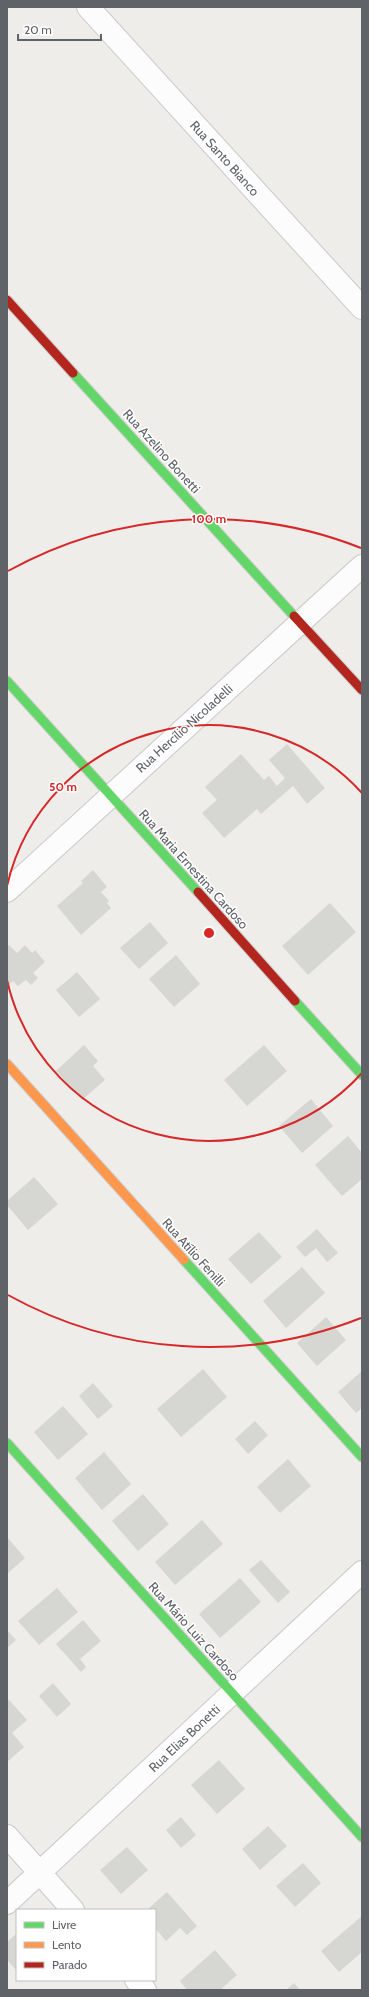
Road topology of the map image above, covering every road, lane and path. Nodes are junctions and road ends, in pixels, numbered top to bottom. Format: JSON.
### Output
{"nodes":[{"id":1,"x":88,"y":7,"type":"edge"},
{"id":2,"x":7,"y":300,"type":"edge"},
{"id":3,"x":362,"y":308,"type":"edge"},
{"id":4,"x":362,"y":566,"type":"edge"},
{"id":5,"x":300,"y":622,"type":"junction"},
{"id":6,"x":7,"y":681,"type":"edge"},
{"id":7,"x":362,"y":690,"type":"edge"},
{"id":8,"x":111,"y":796,"type":"junction"},
{"id":9,"x":7,"y":891,"type":"edge"},
{"id":10,"x":7,"y":1064,"type":"edge"},
{"id":11,"x":362,"y":1075,"type":"edge"},
{"id":12,"x":7,"y":1443,"type":"edge"},
{"id":13,"x":362,"y":1457,"type":"edge"},
{"id":14,"x":362,"y":1572,"type":"edge"},
{"id":15,"x":232,"y":1693,"type":"junction"},
{"id":16,"x":7,"y":1836,"type":"edge"},
{"id":17,"x":362,"y":1837,"type":"edge"},
{"id":18,"x":40,"y":1873,"type":"junction"},
{"id":19,"x":7,"y":1903,"type":"edge"},
{"id":20,"x":72,"y":1909,"type":"edge"},
{"id":21,"x":137,"y":1981,"type":"edge"},
{"id":22,"x":145,"y":1990,"type":"edge"}],
"edges":[{"from":1,"to":3,"type":"street","name":"Rua Santo Bianco"},
{"from":2,"to":5,"type":"street","name":"Rua Azelino Bonetti"},
{"from":4,"to":5,"type":"street","name":"Rua Hercílio Nicoladelli"},
{"from":5,"to":7,"type":"street","name":"Rua Azelino Bonetti"},
{"from":5,"to":8,"type":"street","name":"Rua Hercílio Nicoladelli"},
{"from":6,"to":8,"type":"street","name":"Rua Maria Ernestina Cardoso"},
{"from":8,"to":9,"type":"street","name":"Rua Hercílio Nicoladelli"},
{"from":8,"to":11,"type":"street","name":"Rua Maria Ernestina Cardoso"},
{"from":10,"to":13,"type":"street","name":"Rua Atílio Fenilli"},
{"from":12,"to":15,"type":"street","name":"Rua Mário Luiz Cardoso"},
{"from":14,"to":15,"type":"street","name":"Rua Elias Bonetti"},
{"from":15,"to":17,"type":"street","name":"Rua Mário Luiz Cardoso"},
{"from":15,"to":18,"type":"street","name":"Rua Elias Bonetti"},
{"from":16,"to":18,"type":"street"},
{"from":18,"to":19,"type":"street","name":"Rua Elias Bonetti"},
{"from":18,"to":20,"type":"street"},
{"from":21,"to":22,"type":"street"}]}
